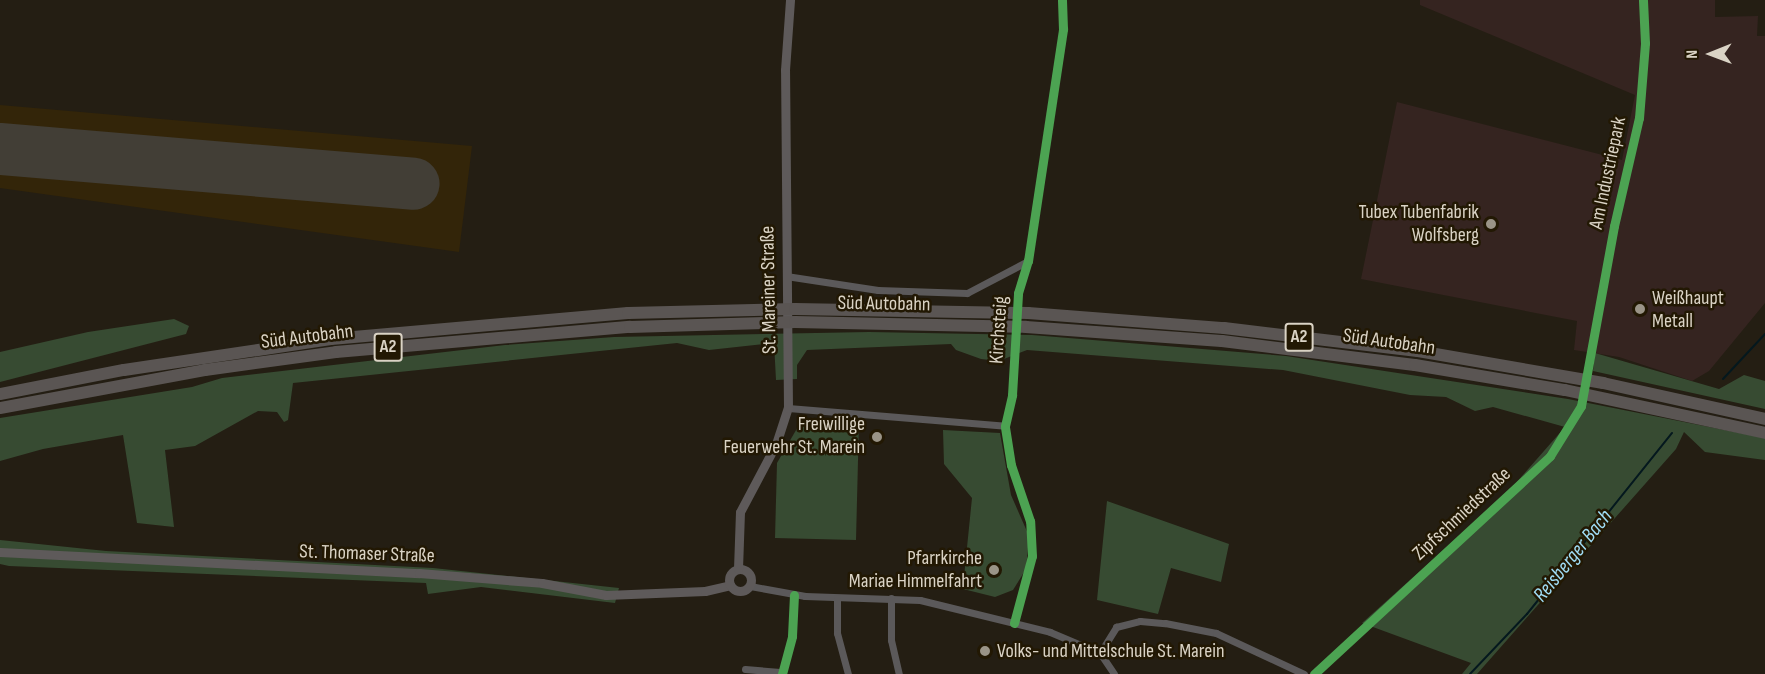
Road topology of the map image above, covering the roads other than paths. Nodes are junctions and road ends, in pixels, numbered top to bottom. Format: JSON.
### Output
{"nodes":[{"id":1,"x":790,"y":0,"type":"edge"},
{"id":2,"x":1062,"y":0,"type":"edge"},
{"id":3,"x":1643,"y":0,"type":"edge"},
{"id":4,"x":1028,"y":261,"type":"junction"},
{"id":5,"x":786,"y":276,"type":"junction"},
{"id":6,"x":1590,"y":352,"type":"joint"},
{"id":7,"x":0,"y":394,"type":"edge"},
{"id":8,"x":0,"y":408,"type":"edge"},
{"id":9,"x":788,"y":408,"type":"junction"},
{"id":10,"x":1765,"y":419,"type":"edge"},
{"id":11,"x":1005,"y":426,"type":"junction"},
{"id":12,"x":1765,"y":433,"type":"edge"},
{"id":13,"x":0,"y":552,"type":"edge"},
{"id":14,"x":738,"y":569,"type":"junction"},
{"id":15,"x":730,"y":585,"type":"junction"},
{"id":16,"x":750,"y":586,"type":"junction"},
{"id":17,"x":794,"y":595,"type":"junction"},
{"id":18,"x":837,"y":598,"type":"junction"},
{"id":19,"x":891,"y":598,"type":"junction"},
{"id":20,"x":1014,"y":623,"type":"junction"},
{"id":21,"x":1100,"y":653,"type":"junction"},
{"id":22,"x":745,"y":669,"type":"dead end"},
{"id":23,"x":782,"y":673,"type":"edge"},
{"id":24,"x":848,"y":674,"type":"edge"},
{"id":25,"x":899,"y":674,"type":"edge"},
{"id":26,"x":1114,"y":674,"type":"edge"},
{"id":27,"x":1304,"y":674,"type":"edge"},
{"id":28,"x":1314,"y":674,"type":"edge"}],
"edges":[{"from":1,"to":5,"type":"main road","name":"St. Mareiner Straße"},
{"from":2,"to":4,"type":"street","name":"Kirchsteig"},
{"from":3,"to":6,"type":"street","name":"Am Industriepark"},
{"from":4,"to":5,"type":"street"},
{"from":4,"to":11,"type":"street","name":"Kirchsteig"},
{"from":5,"to":9,"type":"main road","name":"St. Mareiner Straße"},
{"from":6,"to":28,"type":"street","name":"Zipfschmiedstraße"},
{"from":7,"to":10,"type":"highway","name":"Süd Autobahn","number":"A2"},
{"from":8,"to":12,"type":"highway","name":"Süd Autobahn","number":"A2"},
{"from":9,"to":11,"type":"street"},
{"from":9,"to":14,"type":"main road","name":"St. Mareiner Straße"},
{"from":11,"to":20,"type":"street","name":"Kirchsteig"},
{"from":13,"to":15,"type":"main road","name":"St. Thomaser Straße"},
{"from":14,"to":15,"type":"main road"},
{"from":14,"to":16,"type":"main road"},
{"from":15,"to":16,"type":"main road"},
{"from":16,"to":17,"type":"street"},
{"from":17,"to":18,"type":"street"},
{"from":17,"to":23,"type":"street"},
{"from":18,"to":19,"type":"street"},
{"from":18,"to":24,"type":"street"},
{"from":19,"to":20,"type":"street"},
{"from":19,"to":25,"type":"street"},
{"from":20,"to":21,"type":"street"},
{"from":21,"to":26,"type":"street"},
{"from":21,"to":27,"type":"street"},
{"from":22,"to":23,"type":"street"}]}
